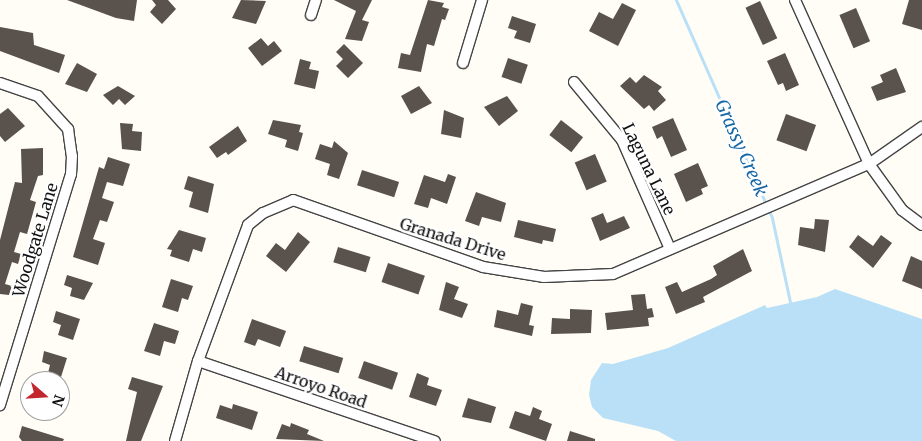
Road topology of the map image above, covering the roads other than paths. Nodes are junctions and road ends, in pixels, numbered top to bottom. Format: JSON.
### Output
{"nodes":[{"id":1,"x":316,"y":0,"type":"edge"},
{"id":2,"x":482,"y":0,"type":"edge"},
{"id":3,"x":795,"y":0,"type":"edge"},
{"id":4,"x":311,"y":15,"type":"dead end"},
{"id":5,"x":463,"y":63,"type":"dead end"},
{"id":6,"x":574,"y":82,"type":"dead end"},
{"id":7,"x":0,"y":83,"type":"edge"},
{"id":8,"x":922,"y":127,"type":"edge"},
{"id":9,"x":869,"y":164,"type":"junction"},
{"id":10,"x":922,"y":225,"type":"edge"},
{"id":11,"x":670,"y":249,"type":"junction"},
{"id":12,"x":198,"y":361,"type":"junction"},
{"id":13,"x":0,"y":405,"type":"edge"},
{"id":14,"x":175,"y":441,"type":"edge"},
{"id":15,"x":435,"y":441,"type":"edge"}],
"edges":[{"from":1,"to":4,"type":"street"},
{"from":2,"to":5,"type":"street"},
{"from":3,"to":9,"type":"street"},
{"from":6,"to":11,"type":"street","name":"Laguna Lane"},
{"from":7,"to":13,"type":"street","name":"Woodgate Lane"},
{"from":8,"to":9,"type":"street","name":"Granada Drive"},
{"from":9,"to":10,"type":"street"},
{"from":9,"to":11,"type":"street","name":"Granada Drive"},
{"from":11,"to":12,"type":"street","name":"Granada Drive"},
{"from":12,"to":14,"type":"street","name":"Granada Drive"},
{"from":12,"to":15,"type":"street","name":"Arroyo Road"}]}
